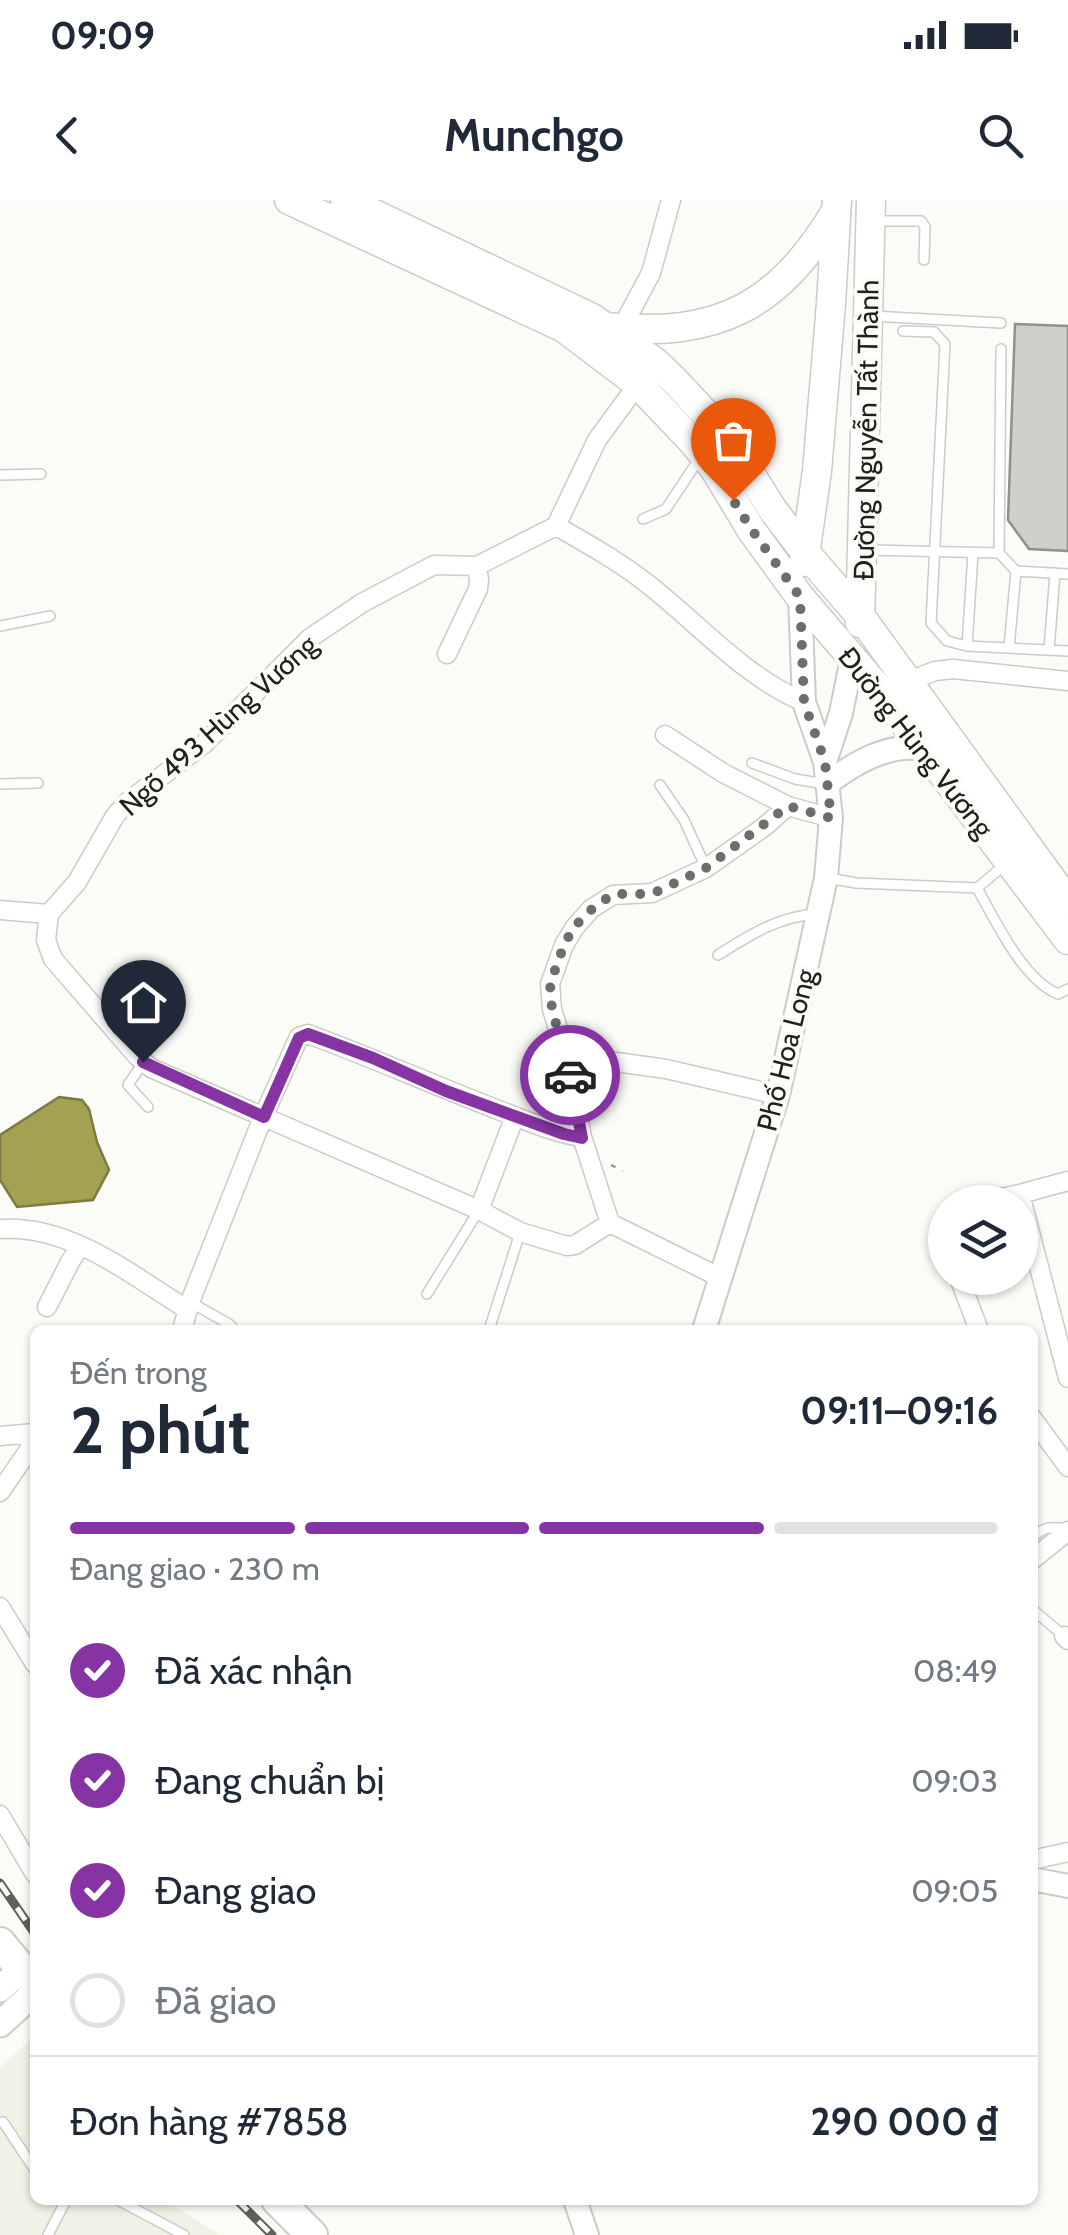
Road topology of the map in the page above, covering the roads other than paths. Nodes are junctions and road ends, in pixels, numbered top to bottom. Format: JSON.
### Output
{"nodes":[{"id":1,"x":289,"y":200,"type":"edge"},
{"id":2,"x":345,"y":200,"type":"edge"},
{"id":3,"x":671,"y":200,"type":"edge"},
{"id":4,"x":836,"y":205,"type":"edge"},
{"id":5,"x":872,"y":211,"type":"edge"},
{"id":6,"x":924,"y":260,"type":"dead end"},
{"id":7,"x":869,"y":316,"type":"junction"},
{"id":8,"x":1001,"y":323,"type":"dead end"},
{"id":9,"x":903,"y":331,"type":"dead end"},
{"id":10,"x":606,"y":335,"type":"junction"},
{"id":11,"x":1001,"y":348,"type":"dead end"},
{"id":12,"x":638,"y":384,"type":"junction"},
{"id":13,"x":703,"y":454,"type":"junction"},
{"id":14,"x":41,"y":474,"type":"dead end"},
{"id":15,"x":0,"y":475,"type":"edge"},
{"id":16,"x":643,"y":519,"type":"dead end"},
{"id":17,"x":556,"y":526,"type":"junction"},
{"id":18,"x":863,"y":550,"type":"junction"},
{"id":19,"x":805,"y":552,"type":"junction"},
{"id":20,"x":934,"y":552,"type":"junction"},
{"id":21,"x":1000,"y":553,"type":"junction"},
{"id":22,"x":973,"y":554,"type":"junction"},
{"id":23,"x":477,"y":566,"type":"junction"},
{"id":24,"x":1016,"y":571,"type":"junction"},
{"id":25,"x":1055,"y":573,"type":"junction"},
{"id":26,"x":1068,"y":574,"type":"edge"},
{"id":27,"x":800,"y":597,"type":"junction"},
{"id":28,"x":50,"y":616,"type":"dead end"},
{"id":29,"x":862,"y":617,"type":"junction"},
{"id":30,"x":0,"y":626,"type":"edge"},
{"id":31,"x":967,"y":646,"type":"junction"},
{"id":32,"x":1010,"y":648,"type":"junction"},
{"id":33,"x":1050,"y":650,"type":"junction"},
{"id":34,"x":1068,"y":651,"type":"edge"},
{"id":35,"x":446,"y":654,"type":"dead end"},
{"id":36,"x":852,"y":658,"type":"junction"},
{"id":37,"x":1068,"y":680,"type":"edge"},
{"id":38,"x":907,"y":682,"type":"junction"},
{"id":39,"x":804,"y":702,"type":"junction"},
{"id":40,"x":665,"y":735,"type":"dead end"},
{"id":41,"x":924,"y":749,"type":"junction"},
{"id":42,"x":752,"y":763,"type":"dead end"},
{"id":43,"x":826,"y":773,"type":"junction"},
{"id":44,"x":38,"y":783,"type":"dead end"},
{"id":45,"x":0,"y":784,"type":"edge"},
{"id":46,"x":660,"y":786,"type":"dead end"},
{"id":47,"x":788,"y":806,"type":"junction"},
{"id":48,"x":831,"y":818,"type":"junction"},
{"id":49,"x":1010,"y":861,"type":"junction"},
{"id":50,"x":706,"y":868,"type":"junction"},
{"id":51,"x":826,"y":878,"type":"junction"},
{"id":52,"x":977,"y":888,"type":"junction"},
{"id":53,"x":1068,"y":902,"type":"edge"},
{"id":54,"x":0,"y":910,"type":"edge"},
{"id":55,"x":49,"y":914,"type":"junction"},
{"id":56,"x":819,"y":914,"type":"junction"},
{"id":57,"x":1068,"y":940,"type":"edge"},
{"id":58,"x":718,"y":955,"type":"dead end"},
{"id":59,"x":1068,"y":989,"type":"edge"},
{"id":60,"x":566,"y":1055,"type":"junction"},
{"id":61,"x":143,"y":1062,"type":"junction"},
{"id":62,"x":778,"y":1095,"type":"junction"},
{"id":63,"x":148,"y":1107,"type":"dead end"},
{"id":64,"x":514,"y":1116,"type":"junction"},
{"id":65,"x":264,"y":1117,"type":"junction"},
{"id":66,"x":582,"y":1138,"type":"junction"},
{"id":67,"x":1068,"y":1181,"type":"edge"},
{"id":68,"x":1038,"y":1189,"type":"edge"},
{"id":69,"x":479,"y":1210,"type":"junction"},
{"id":70,"x":610,"y":1222,"type":"junction"},
{"id":71,"x":0,"y":1229,"type":"edge"},
{"id":72,"x":520,"y":1232,"type":"junction"},
{"id":73,"x":80,"y":1246,"type":"junction"},
{"id":74,"x":1038,"y":1263,"type":"edge"},
{"id":75,"x":719,"y":1276,"type":"junction"},
{"id":76,"x":427,"y":1294,"type":"dead end"},
{"id":77,"x":966,"y":1295,"type":"edge"},
{"id":78,"x":189,"y":1306,"type":"junction"},
{"id":79,"x":46,"y":1307,"type":"dead end"},
{"id":80,"x":183,"y":1325,"type":"edge"},
{"id":81,"x":230,"y":1325,"type":"edge"},
{"id":82,"x":491,"y":1325,"type":"edge"},
{"id":83,"x":705,"y":1325,"type":"edge"},
{"id":84,"x":977,"y":1325,"type":"edge"},
{"id":85,"x":1068,"y":1378,"type":"edge"},
{"id":86,"x":1038,"y":1426,"type":"edge"},
{"id":87,"x":0,"y":1436,"type":"edge"},
{"id":88,"x":30,"y":1437,"type":"edge"},
{"id":89,"x":30,"y":1445,"type":"edge"},
{"id":90,"x":1068,"y":1467,"type":"edge"},
{"id":91,"x":0,"y":1492,"type":"edge"},
{"id":92,"x":1068,"y":1530,"type":"edge"},
{"id":93,"x":1038,"y":1533,"type":"edge"},
{"id":94,"x":1038,"y":1555,"type":"edge"},
{"id":95,"x":0,"y":1606,"type":"edge"},
{"id":96,"x":1038,"y":1614,"type":"edge"},
{"id":97,"x":1066,"y":1638,"type":"edge"},
{"id":98,"x":30,"y":1656,"type":"edge"},
{"id":99,"x":0,"y":1815,"type":"edge"},
{"id":100,"x":1068,"y":1852,"type":"edge"},
{"id":101,"x":1038,"y":1859,"type":"edge"},
{"id":102,"x":30,"y":1866,"type":"edge"},
{"id":103,"x":1038,"y":1880,"type":"edge"},
{"id":104,"x":1068,"y":1886,"type":"edge"},
{"id":105,"x":0,"y":1942,"type":"edge"},
{"id":106,"x":23,"y":1984,"type":"edge"},
{"id":107,"x":0,"y":2024,"type":"edge"},
{"id":108,"x":3,"y":2122,"type":"dead end"},
{"id":109,"x":30,"y":2162,"type":"edge"},
{"id":110,"x":59,"y":2205,"type":"edge"},
{"id":111,"x":127,"y":2205,"type":"edge"},
{"id":112,"x":282,"y":2205,"type":"edge"},
{"id":113,"x":577,"y":2205,"type":"edge"},
{"id":114,"x":48,"y":2235,"type":"edge"},
{"id":115,"x":184,"y":2235,"type":"edge"},
{"id":116,"x":312,"y":2235,"type":"edge"},
{"id":117,"x":587,"y":2235,"type":"edge"}],
"edges":[{"from":1,"to":10,"type":"main road","name":"Đường Hùng Vương"},
{"from":2,"to":10,"type":"main road","name":"Đường Hùng Vương"},
{"from":3,"to":10,"type":"street"},
{"from":4,"to":5,"type":"main road"},
{"from":4,"to":10,"type":"main road"},
{"from":4,"to":19,"type":"main road","name":"Đường Nguyễn Tất Thành"},
{"from":5,"to":6,"type":"lane"},
{"from":5,"to":7,"type":"main road","name":"Đường Nguyễn Tất Thành"},
{"from":7,"to":8,"type":"lane"},
{"from":7,"to":18,"type":"main road","name":"Đường Nguyễn Tất Thành"},
{"from":9,"to":20,"type":"lane"},
{"from":10,"to":12,"type":"main road","name":"Đường Hùng Vương"},
{"from":10,"to":19,"type":"main road","name":"Đường Hùng Vương"},
{"from":11,"to":21,"type":"lane"},
{"from":12,"to":13,"type":"main road","name":"Đường Hùng Vương"},
{"from":12,"to":17,"type":"street"},
{"from":13,"to":16,"type":"lane"},
{"from":13,"to":27,"type":"main road","name":"Đường Hùng Vương"},
{"from":14,"to":15,"type":"lane"},
{"from":17,"to":23,"type":"street","name":"Ngõ 493 Hùng Vương"},
{"from":17,"to":39,"type":"street"},
{"from":18,"to":20,"type":"lane"},
{"from":18,"to":29,"type":"main road","name":"Đường Nguyễn Tất Thành"},
{"from":19,"to":27,"type":"main road","name":"Đường Nguyễn Tất Thành"},
{"from":19,"to":29,"type":"main road","name":"Đường Hùng Vương"},
{"from":20,"to":22,"type":"lane"},
{"from":20,"to":31,"type":"lane"},
{"from":21,"to":22,"type":"lane"},
{"from":21,"to":24,"type":"lane"},
{"from":22,"to":31,"type":"lane"},
{"from":23,"to":35,"type":"street"},
{"from":23,"to":55,"type":"street","name":"Ngõ 493 Hùng Vương"},
{"from":24,"to":25,"type":"lane"},
{"from":24,"to":32,"type":"lane"},
{"from":25,"to":26,"type":"lane"},
{"from":25,"to":33,"type":"lane"},
{"from":27,"to":36,"type":"main road","name":"Đường Hùng Vương"},
{"from":27,"to":39,"type":"street","name":"Phố Hoa Long"},
{"from":28,"to":30,"type":"lane"},
{"from":29,"to":36,"type":"main road","name":"Đường Nguyễn Tất Thành"},
{"from":29,"to":38,"type":"main road","name":"Đường Hùng Vương"},
{"from":31,"to":32,"type":"lane"},
{"from":32,"to":33,"type":"lane"},
{"from":33,"to":34,"type":"lane"},
{"from":36,"to":41,"type":"main road","name":"Đường Hùng Vương"},
{"from":36,"to":43,"type":"street","name":"Phố Hoa Long"},
{"from":37,"to":38,"type":"street"},
{"from":38,"to":53,"type":"main road","name":"Đường Hùng Vương"},
{"from":39,"to":43,"type":"street","name":"Phố Hoa Long"},
{"from":40,"to":47,"type":"street"},
{"from":41,"to":43,"type":"street"},
{"from":41,"to":49,"type":"main road","name":"Đường Hùng Vương"},
{"from":42,"to":43,"type":"lane"},
{"from":43,"to":48,"type":"street","name":"Phố Hoa Long"},
{"from":44,"to":45,"type":"lane"},
{"from":46,"to":50,"type":"lane"},
{"from":47,"to":48,"type":"street"},
{"from":47,"to":50,"type":"street"},
{"from":48,"to":51,"type":"street","name":"Phố Hoa Long"},
{"from":49,"to":52,"type":"lane"},
{"from":49,"to":57,"type":"main road","name":"Đường Hùng Vương"},
{"from":50,"to":60,"type":"street"},
{"from":51,"to":52,"type":"lane"},
{"from":51,"to":56,"type":"street","name":"Phố Hoa Long"},
{"from":52,"to":59,"type":"lane"},
{"from":54,"to":55,"type":"street"},
{"from":55,"to":61,"type":"street"},
{"from":56,"to":58,"type":"lane"},
{"from":56,"to":62,"type":"street","name":"Phố Hoa Long"},
{"from":60,"to":62,"type":"street"},
{"from":60,"to":66,"type":"street"},
{"from":61,"to":63,"type":"lane"},
{"from":61,"to":65,"type":"street"},
{"from":62,"to":75,"type":"street","name":"Phố Hoa Long"},
{"from":64,"to":65,"type":"street"},
{"from":64,"to":66,"type":"street"},
{"from":64,"to":69,"type":"street"},
{"from":65,"to":69,"type":"street"},
{"from":65,"to":78,"type":"street"},
{"from":66,"to":70,"type":"street"},
{"from":67,"to":68,"type":"street"},
{"from":69,"to":72,"type":"street"},
{"from":69,"to":76,"type":"lane"},
{"from":70,"to":72,"type":"street"},
{"from":70,"to":75,"type":"street"},
{"from":71,"to":73,"type":"street"},
{"from":72,"to":82,"type":"lane"},
{"from":73,"to":78,"type":"street"},
{"from":73,"to":79,"type":"street"},
{"from":74,"to":85,"type":"street"},
{"from":75,"to":83,"type":"street","name":"Phố Hoa Long"},
{"from":77,"to":84,"type":"street"},
{"from":78,"to":80,"type":"street"},
{"from":78,"to":81,"type":"lane"},
{"from":86,"to":90,"type":"street"},
{"from":87,"to":88,"type":"street"},
{"from":89,"to":91,"type":"street"},
{"from":92,"to":93,"type":"lane"},
{"from":92,"to":94,"type":"street"},
{"from":95,"to":98,"type":"street"},
{"from":96,"to":97,"type":"lane"},
{"from":99,"to":102,"type":"street"},
{"from":100,"to":101,"type":"street"},
{"from":103,"to":104,"type":"street"},
{"from":105,"to":106,"type":"highway"},
{"from":106,"to":107,"type":"main road"},
{"from":108,"to":109,"type":"lane"},
{"from":110,"to":114,"type":"lane"},
{"from":111,"to":115,"type":"lane"},
{"from":112,"to":116,"type":"highway"},
{"from":113,"to":117,"type":"street"}]}
